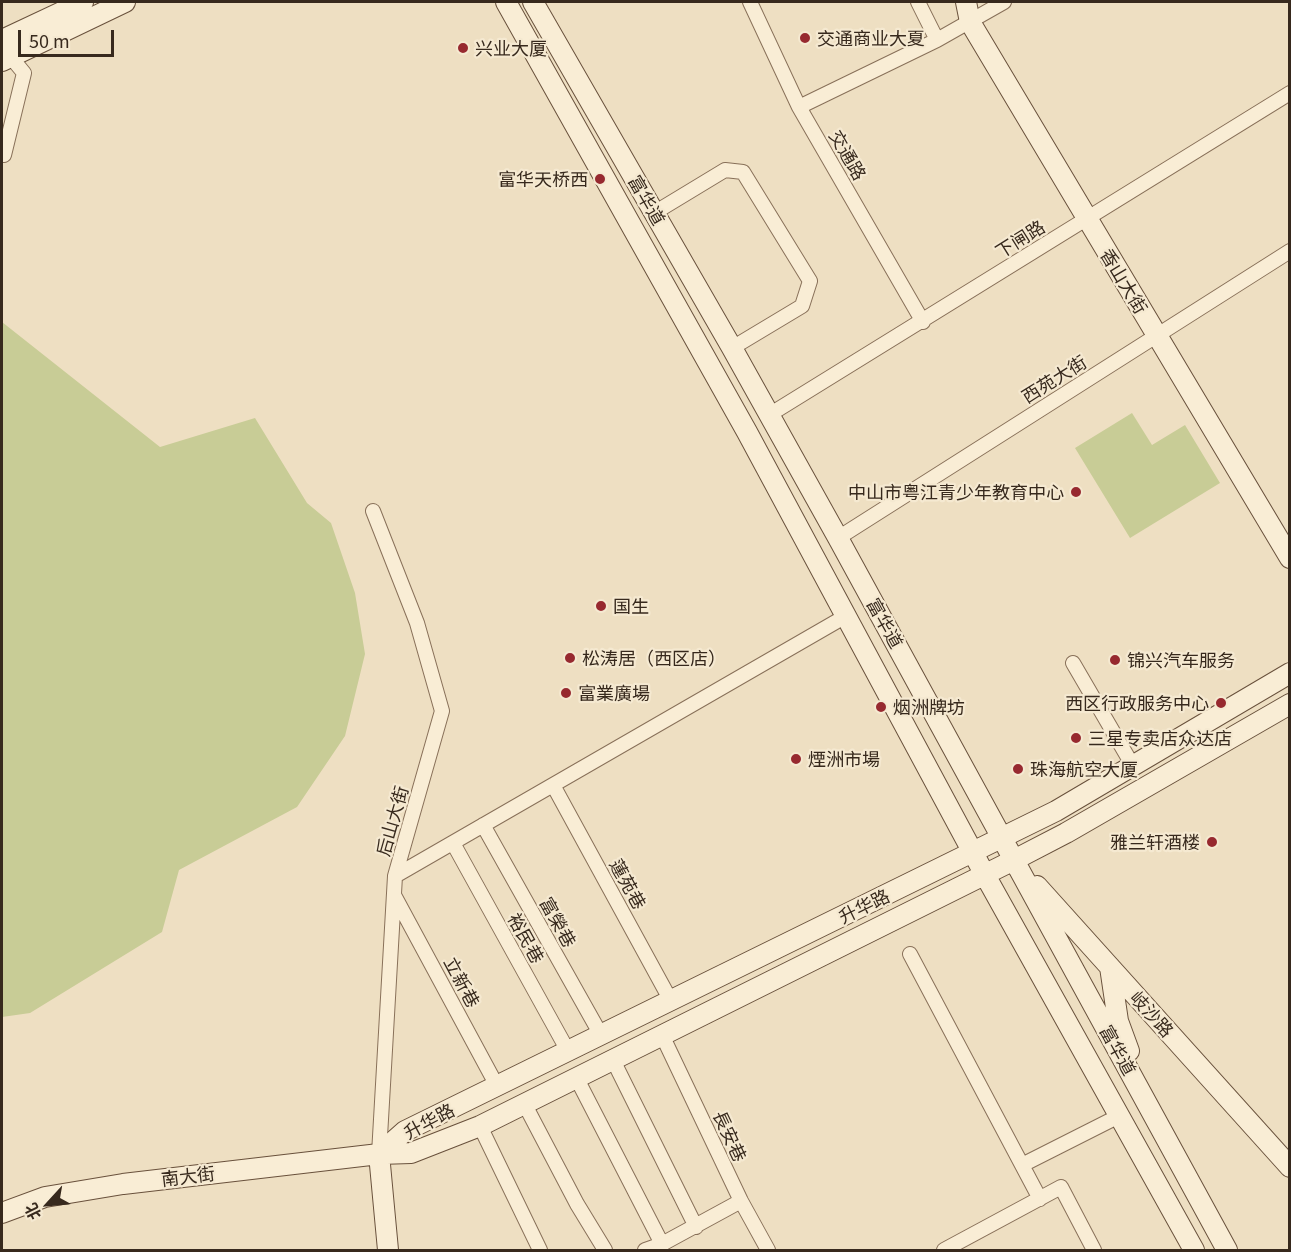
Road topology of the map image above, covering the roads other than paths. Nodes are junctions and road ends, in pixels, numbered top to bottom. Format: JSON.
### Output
{"nodes":[{"id":1,"x":82,"y":2,"type":"edge"},
{"id":2,"x":125,"y":2,"type":"edge"},
{"id":3,"x":506,"y":2,"type":"edge"},
{"id":4,"x":533,"y":2,"type":"edge"},
{"id":5,"x":750,"y":2,"type":"edge"},
{"id":6,"x":918,"y":2,"type":"edge"},
{"id":7,"x":966,"y":2,"type":"edge"},
{"id":8,"x":1004,"y":2,"type":"edge"},
{"id":9,"x":970,"y":22,"type":"junction"},
{"id":10,"x":937,"y":40,"type":"junction"},
{"id":11,"x":4,"y":52,"type":"edge"},
{"id":12,"x":1290,"y":93,"type":"edge"},
{"id":13,"x":800,"y":107,"type":"junction"},
{"id":14,"x":3,"y":155,"type":"dead end"},
{"id":15,"x":654,"y":213,"type":"junction"},
{"id":16,"x":1087,"y":219,"type":"junction"},
{"id":17,"x":1290,"y":251,"type":"edge"},
{"id":18,"x":923,"y":322,"type":"junction"},
{"id":19,"x":1157,"y":335,"type":"junction"},
{"id":20,"x":732,"y":348,"type":"junction"},
{"id":21,"x":769,"y":415,"type":"junction"},
{"id":22,"x":373,"y":511,"type":"dead end"},
{"id":23,"x":838,"y":538,"type":"junction"},
{"id":24,"x":1290,"y":558,"type":"edge"},
{"id":25,"x":846,"y":616,"type":"junction"},
{"id":26,"x":1073,"y":663,"type":"dead end"},
{"id":27,"x":1290,"y":673,"type":"edge"},
{"id":28,"x":1290,"y":704,"type":"edge"},
{"id":29,"x":1133,"y":766,"type":"junction"},
{"id":30,"x":553,"y":785,"type":"junction"},
{"id":31,"x":483,"y":825,"type":"junction"},
{"id":32,"x":1002,"y":838,"type":"junction"},
{"id":33,"x":453,"y":843,"type":"junction"},
{"id":34,"x":973,"y":852,"type":"junction"},
{"id":35,"x":1014,"y":860,"type":"junction"},
{"id":36,"x":985,"y":875,"type":"junction"},
{"id":37,"x":395,"y":876,"type":"junction"},
{"id":38,"x":394,"y":895,"type":"junction"},
{"id":39,"x":910,"y":954,"type":"dead end"},
{"id":40,"x":1110,"y":967,"type":"junction"},
{"id":41,"x":671,"y":1000,"type":"junction"},
{"id":42,"x":1104,"y":1024,"type":"junction"},
{"id":43,"x":601,"y":1035,"type":"junction"},
{"id":44,"x":662,"y":1035,"type":"junction"},
{"id":45,"x":1076,"y":1038,"type":"junction"},
{"id":46,"x":568,"y":1051,"type":"junction"},
{"id":47,"x":612,"y":1058,"type":"junction"},
{"id":48,"x":576,"y":1077,"type":"junction"},
{"id":49,"x":497,"y":1086,"type":"junction"},
{"id":50,"x":524,"y":1103,"type":"junction"},
{"id":51,"x":1149,"y":1107,"type":"junction"},
{"id":52,"x":1119,"y":1116,"type":"junction"},
{"id":53,"x":480,"y":1126,"type":"junction"},
{"id":54,"x":379,"y":1154,"type":"junction"},
{"id":55,"x":1022,"y":1165,"type":"junction"},
{"id":56,"x":1290,"y":1167,"type":"edge"},
{"id":57,"x":1040,"y":1199,"type":"junction"},
{"id":58,"x":741,"y":1201,"type":"junction"},
{"id":59,"x":2,"y":1213,"type":"edge"},
{"id":60,"x":696,"y":1227,"type":"junction"},
{"id":61,"x":662,"y":1244,"type":"junction"},
{"id":62,"x":388,"y":1251,"type":"edge"},
{"id":63,"x":540,"y":1251,"type":"edge"},
{"id":64,"x":605,"y":1251,"type":"edge"},
{"id":65,"x":645,"y":1251,"type":"edge"},
{"id":66,"x":768,"y":1251,"type":"edge"},
{"id":67,"x":944,"y":1251,"type":"edge"},
{"id":68,"x":1094,"y":1251,"type":"edge"},
{"id":69,"x":1194,"y":1251,"type":"edge"},
{"id":70,"x":1227,"y":1251,"type":"edge"}],
"edges":[{"from":1,"to":11,"type":"main road"},
{"from":2,"to":11,"type":"main road"},
{"from":3,"to":25,"type":"main road","name":"富华道"},
{"from":4,"to":15,"type":"main road","name":"富华道"},
{"from":5,"to":13,"type":"street","name":"交通路"},
{"from":6,"to":10,"type":"street"},
{"from":7,"to":9,"type":"main road","name":"香山大街"},
{"from":8,"to":9,"type":"street"},
{"from":9,"to":10,"type":"street"},
{"from":9,"to":16,"type":"main road","name":"香山大街"},
{"from":10,"to":13,"type":"street"},
{"from":11,"to":14,"type":"street"},
{"from":12,"to":16,"type":"street","name":"下闸路"},
{"from":13,"to":18,"type":"street","name":"交通路"},
{"from":15,"to":20,"type":"main road","name":"富华道"},
{"from":15,"to":20,"type":"street"},
{"from":16,"to":18,"type":"street","name":"下闸路"},
{"from":16,"to":19,"type":"main road","name":"香山大街"},
{"from":17,"to":19,"type":"street","name":"西苑大街"},
{"from":18,"to":21,"type":"street","name":"下闸路"},
{"from":19,"to":23,"type":"street","name":"西苑大街"},
{"from":19,"to":24,"type":"main road","name":"香山大街"},
{"from":20,"to":21,"type":"main road","name":"富华道"},
{"from":21,"to":23,"type":"main road","name":"富华道"},
{"from":22,"to":37,"type":"street","name":"后山大街"},
{"from":23,"to":32,"type":"main road","name":"富华道"},
{"from":25,"to":30,"type":"street"},
{"from":25,"to":34,"type":"main road","name":"富华道"},
{"from":26,"to":29,"type":"street"},
{"from":27,"to":29,"type":"main road","name":"升华路"},
{"from":28,"to":35,"type":"main road","name":"升华路"},
{"from":29,"to":32,"type":"main road","name":"升华路"},
{"from":30,"to":31,"type":"street"},
{"from":30,"to":41,"type":"street","name":"蓮苑巷"},
{"from":31,"to":33,"type":"street"},
{"from":31,"to":43,"type":"street","name":"富榮巷"},
{"from":32,"to":34,"type":"main road","name":"升华路"},
{"from":32,"to":35,"type":"main road","name":"富华道"},
{"from":33,"to":37,"type":"street"},
{"from":33,"to":46,"type":"street","name":"裕民巷"},
{"from":34,"to":36,"type":"main road","name":"富华道"},
{"from":34,"to":41,"type":"main road","name":"升华路"},
{"from":35,"to":36,"type":"main road","name":"升华路"},
{"from":35,"to":40,"type":"main road","name":"岐沙路"},
{"from":35,"to":42,"type":"main road","name":"富华道"},
{"from":36,"to":44,"type":"main road","name":"升华路"},
{"from":36,"to":45,"type":"main road","name":"富华道"},
{"from":37,"to":38,"type":"street","name":"后山大街"},
{"from":38,"to":49,"type":"street","name":"立新巷"},
{"from":38,"to":54,"type":"street","name":"后山大街"},
{"from":39,"to":55,"type":"street"},
{"from":40,"to":51,"type":"main road"},
{"from":40,"to":56,"type":"main road","name":"岐沙路"},
{"from":41,"to":43,"type":"main road","name":"升华路"},
{"from":42,"to":45,"type":"main road"},
{"from":42,"to":51,"type":"main road","name":"富华道"},
{"from":43,"to":46,"type":"main road","name":"升华路"},
{"from":44,"to":47,"type":"main road","name":"升华路"},
{"from":44,"to":58,"type":"street","name":"長安巷"},
{"from":45,"to":52,"type":"main road","name":"富华道"},
{"from":46,"to":49,"type":"main road","name":"升华路"},
{"from":47,"to":48,"type":"main road","name":"升华路"},
{"from":47,"to":60,"type":"street"},
{"from":48,"to":50,"type":"main road","name":"升华路"},
{"from":48,"to":61,"type":"street"},
{"from":49,"to":54,"type":"main road","name":"升华路"},
{"from":50,"to":53,"type":"main road","name":"升华路"},
{"from":50,"to":64,"type":"street"},
{"from":51,"to":70,"type":"main road","name":"富华道"},
{"from":52,"to":55,"type":"street"},
{"from":52,"to":69,"type":"main road","name":"富华道"},
{"from":53,"to":54,"type":"main road","name":"升华路"},
{"from":53,"to":63,"type":"street"},
{"from":54,"to":59,"type":"main road","name":"南大街"},
{"from":54,"to":62,"type":"main road"},
{"from":55,"to":57,"type":"street"},
{"from":57,"to":67,"type":"street"},
{"from":57,"to":68,"type":"street"},
{"from":58,"to":60,"type":"street"},
{"from":58,"to":66,"type":"street","name":"長安巷"},
{"from":60,"to":61,"type":"street"},
{"from":61,"to":65,"type":"street"}]}
